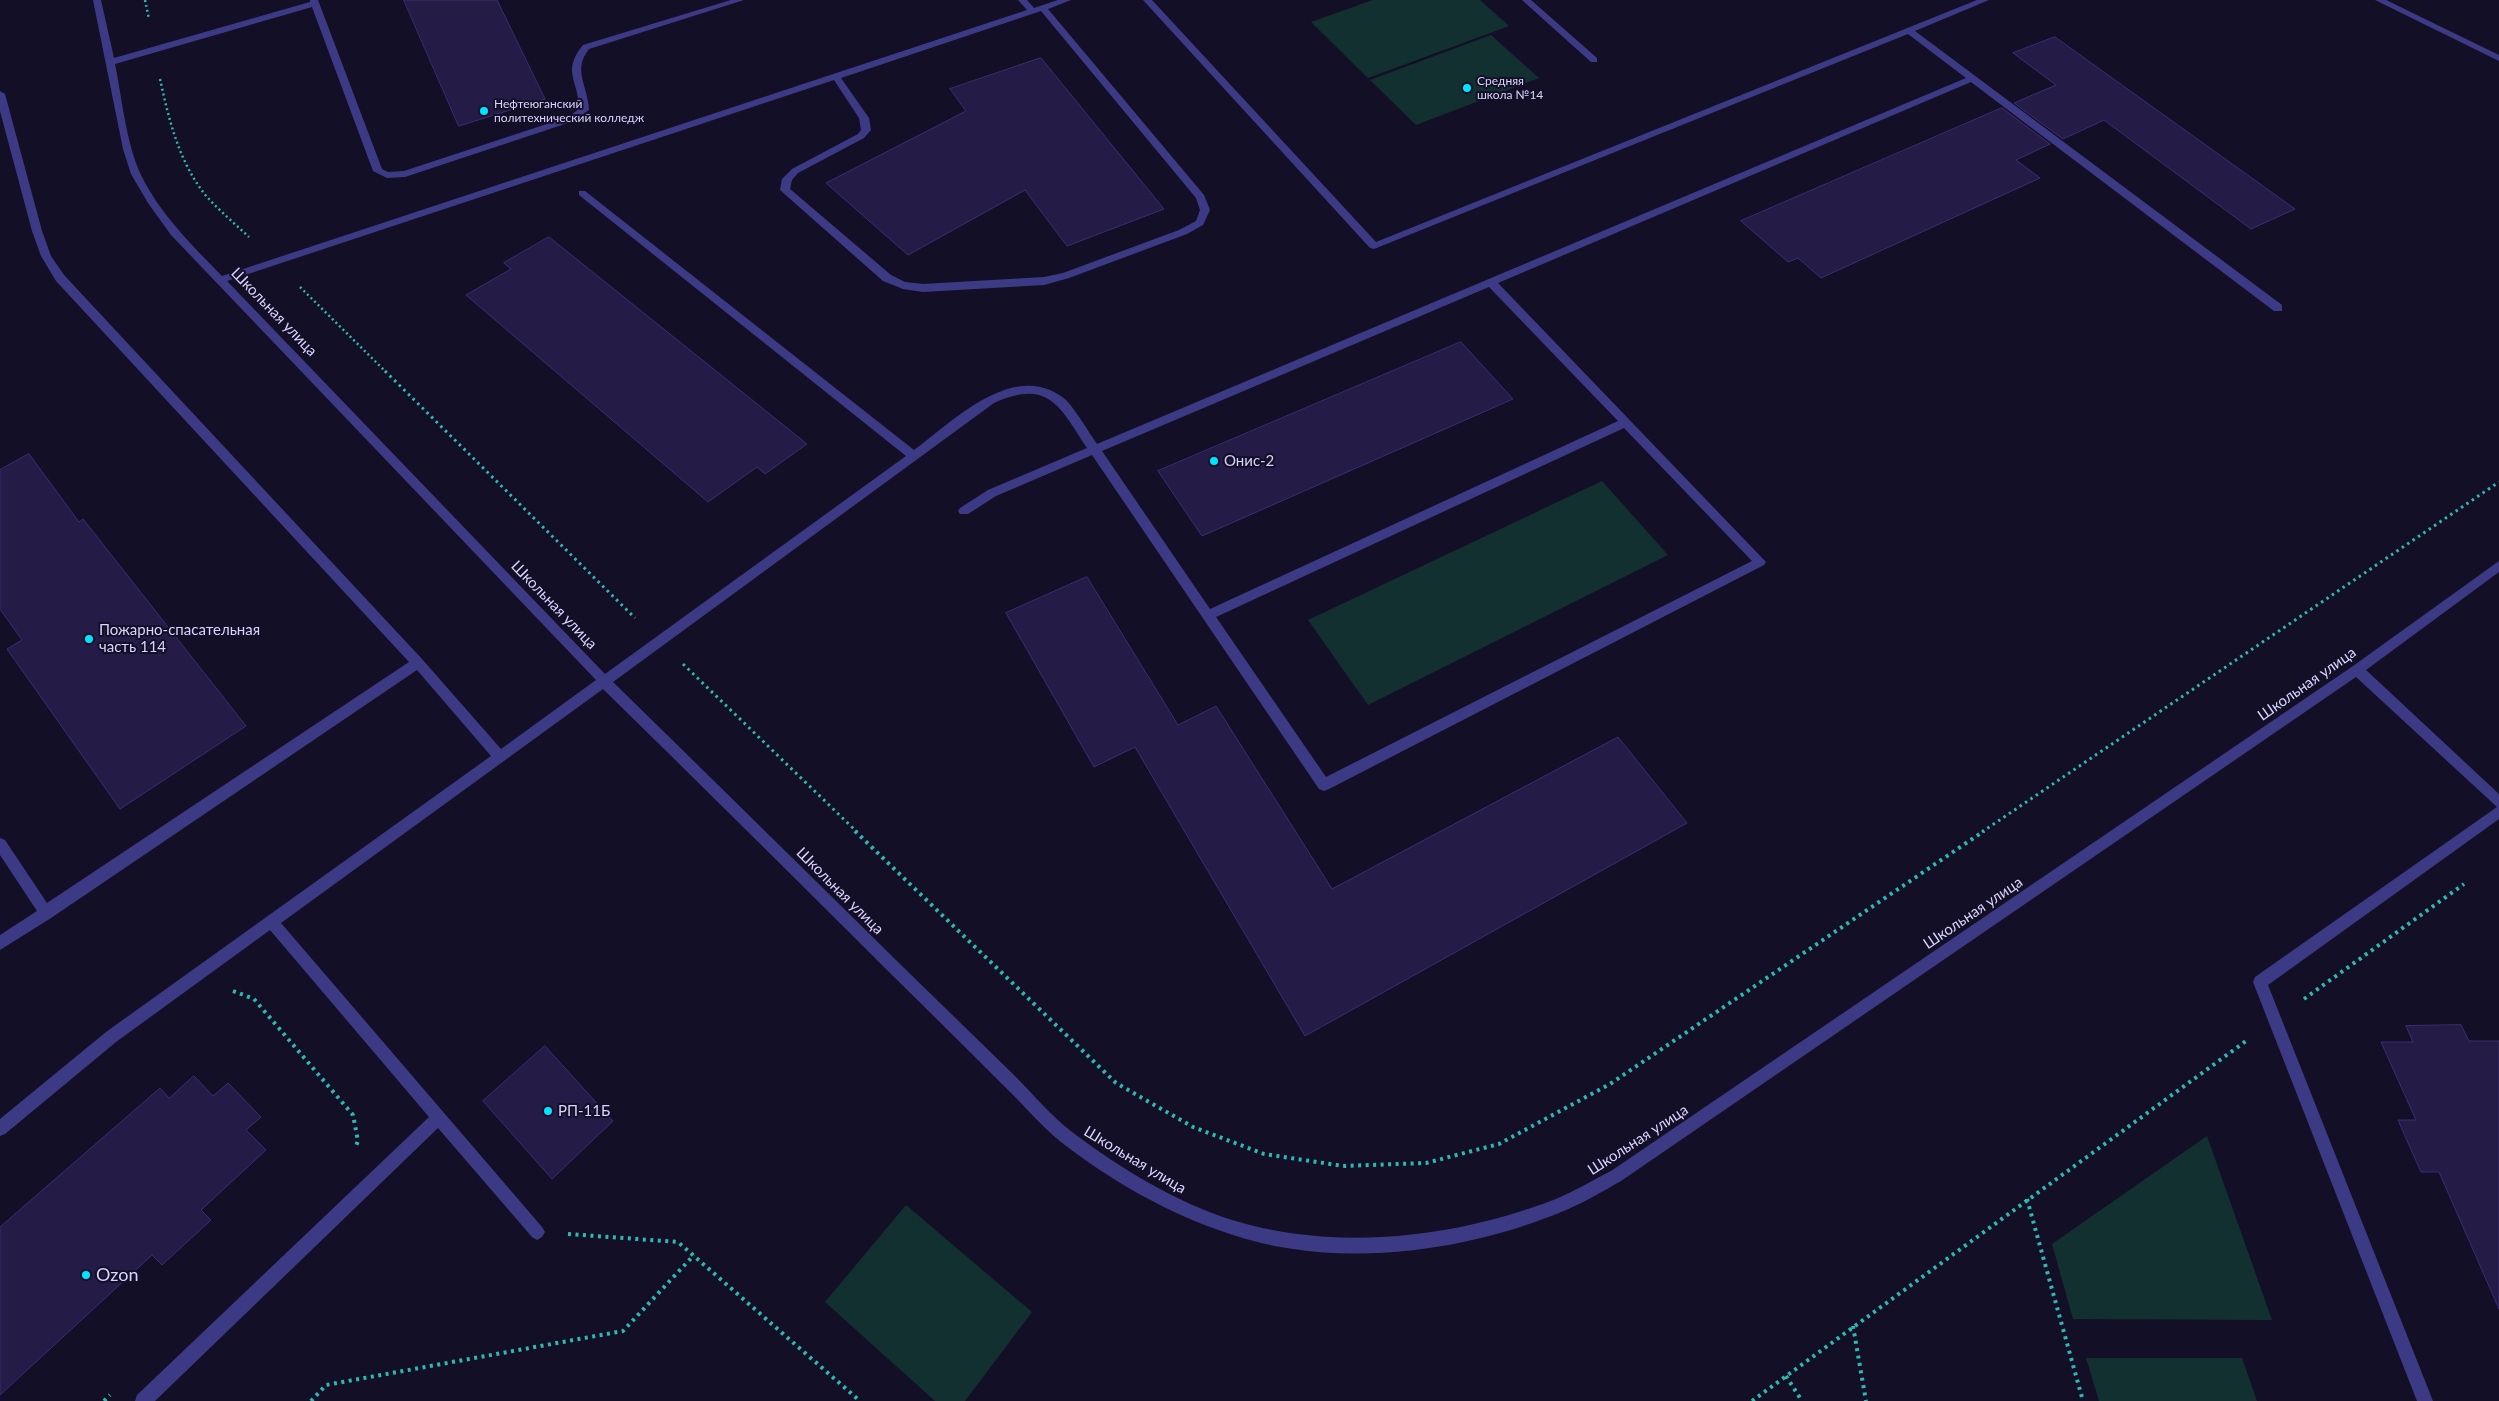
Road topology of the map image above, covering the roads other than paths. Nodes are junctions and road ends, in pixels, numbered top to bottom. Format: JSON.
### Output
{"nodes":[{"id":1,"x":96,"y":0,"type":"edge"},
{"id":2,"x":740,"y":0,"type":"edge"},
{"id":3,"x":1022,"y":0,"type":"edge"},
{"id":4,"x":1067,"y":0,"type":"edge"},
{"id":5,"x":1147,"y":0,"type":"edge"},
{"id":6,"x":1526,"y":0,"type":"edge"},
{"id":7,"x":1985,"y":0,"type":"edge"},
{"id":8,"x":2379,"y":0,"type":"edge"},
{"id":9,"x":314,"y":2,"type":"edge"},
{"id":10,"x":1043,"y":8,"type":"junction"},
{"id":11,"x":1032,"y":11,"type":"junction"},
{"id":12,"x":1909,"y":31,"type":"junction"},
{"id":13,"x":2499,"y":58,"type":"edge"},
{"id":14,"x":1594,"y":60,"type":"dead end"},
{"id":15,"x":110,"y":62,"type":"junction"},
{"id":16,"x":836,"y":77,"type":"junction"},
{"id":17,"x":1974,"y":78,"type":"junction"},
{"id":18,"x":0,"y":94,"type":"edge"},
{"id":19,"x":582,"y":193,"type":"dead end"},
{"id":20,"x":220,"y":280,"type":"junction"},
{"id":21,"x":1491,"y":282,"type":"junction"},
{"id":22,"x":2278,"y":308,"type":"dead end"},
{"id":23,"x":1626,"y":422,"type":"junction"},
{"id":24,"x":1094,"y":449,"type":"junction"},
{"id":25,"x":914,"y":456,"type":"junction"},
{"id":26,"x":964,"y":511,"type":"dead end"},
{"id":27,"x":2499,"y":566,"type":"edge"},
{"id":28,"x":1208,"y":615,"type":"junction"},
{"id":29,"x":418,"y":663,"type":"junction"},
{"id":30,"x":2356,"y":670,"type":"junction"},
{"id":31,"x":605,"y":682,"type":"junction"},
{"id":32,"x":500,"y":757,"type":"junction"},
{"id":33,"x":2499,"y":802,"type":"edge"},
{"id":34,"x":2499,"y":812,"type":"edge"},
{"id":35,"x":0,"y":844,"type":"edge"},
{"id":36,"x":46,"y":913,"type":"junction"},
{"id":37,"x":272,"y":922,"type":"junction"},
{"id":38,"x":0,"y":944,"type":"edge"},
{"id":39,"x":438,"y":1118,"type":"junction"},
{"id":40,"x":0,"y":1129,"type":"edge"},
{"id":41,"x":537,"y":1232,"type":"road end"},
{"id":42,"x":143,"y":1401,"type":"edge"},
{"id":43,"x":2425,"y":1401,"type":"edge"}],
"edges":[{"from":1,"to":15,"type":"street","name":"Школьная улица"},
{"from":2,"to":9,"type":"street"},
{"from":3,"to":11,"type":"street"},
{"from":4,"to":10,"type":"street"},
{"from":5,"to":12,"type":"street"},
{"from":6,"to":14,"type":"street"},
{"from":7,"to":12,"type":"street"},
{"from":8,"to":13,"type":"street"},
{"from":9,"to":15,"type":"street"},
{"from":10,"to":11,"type":"street"},
{"from":10,"to":16,"type":"street"},
{"from":11,"to":16,"type":"street"},
{"from":12,"to":17,"type":"street"},
{"from":15,"to":20,"type":"street","name":"Школьная улица"},
{"from":16,"to":20,"type":"street"},
{"from":17,"to":21,"type":"street"},
{"from":17,"to":22,"type":"street"},
{"from":18,"to":29,"type":"street"},
{"from":19,"to":25,"type":"street"},
{"from":20,"to":31,"type":"street","name":"Школьная улица"},
{"from":21,"to":23,"type":"street"},
{"from":21,"to":24,"type":"street"},
{"from":23,"to":28,"type":"street"},
{"from":23,"to":28,"type":"street"},
{"from":24,"to":25,"type":"street"},
{"from":24,"to":26,"type":"street"},
{"from":24,"to":28,"type":"street"},
{"from":25,"to":31,"type":"street"},
{"from":27,"to":30,"type":"street","name":"Школьная улица"},
{"from":29,"to":32,"type":"street"},
{"from":29,"to":36,"type":"street"},
{"from":30,"to":31,"type":"street","name":"Школьная улица"},
{"from":30,"to":33,"type":"street"},
{"from":31,"to":32,"type":"street"},
{"from":32,"to":37,"type":"street"},
{"from":34,"to":43,"type":"street"},
{"from":35,"to":36,"type":"street"},
{"from":36,"to":38,"type":"street"},
{"from":37,"to":39,"type":"street"},
{"from":37,"to":40,"type":"street"},
{"from":39,"to":41,"type":"street"},
{"from":39,"to":42,"type":"street"}]}
